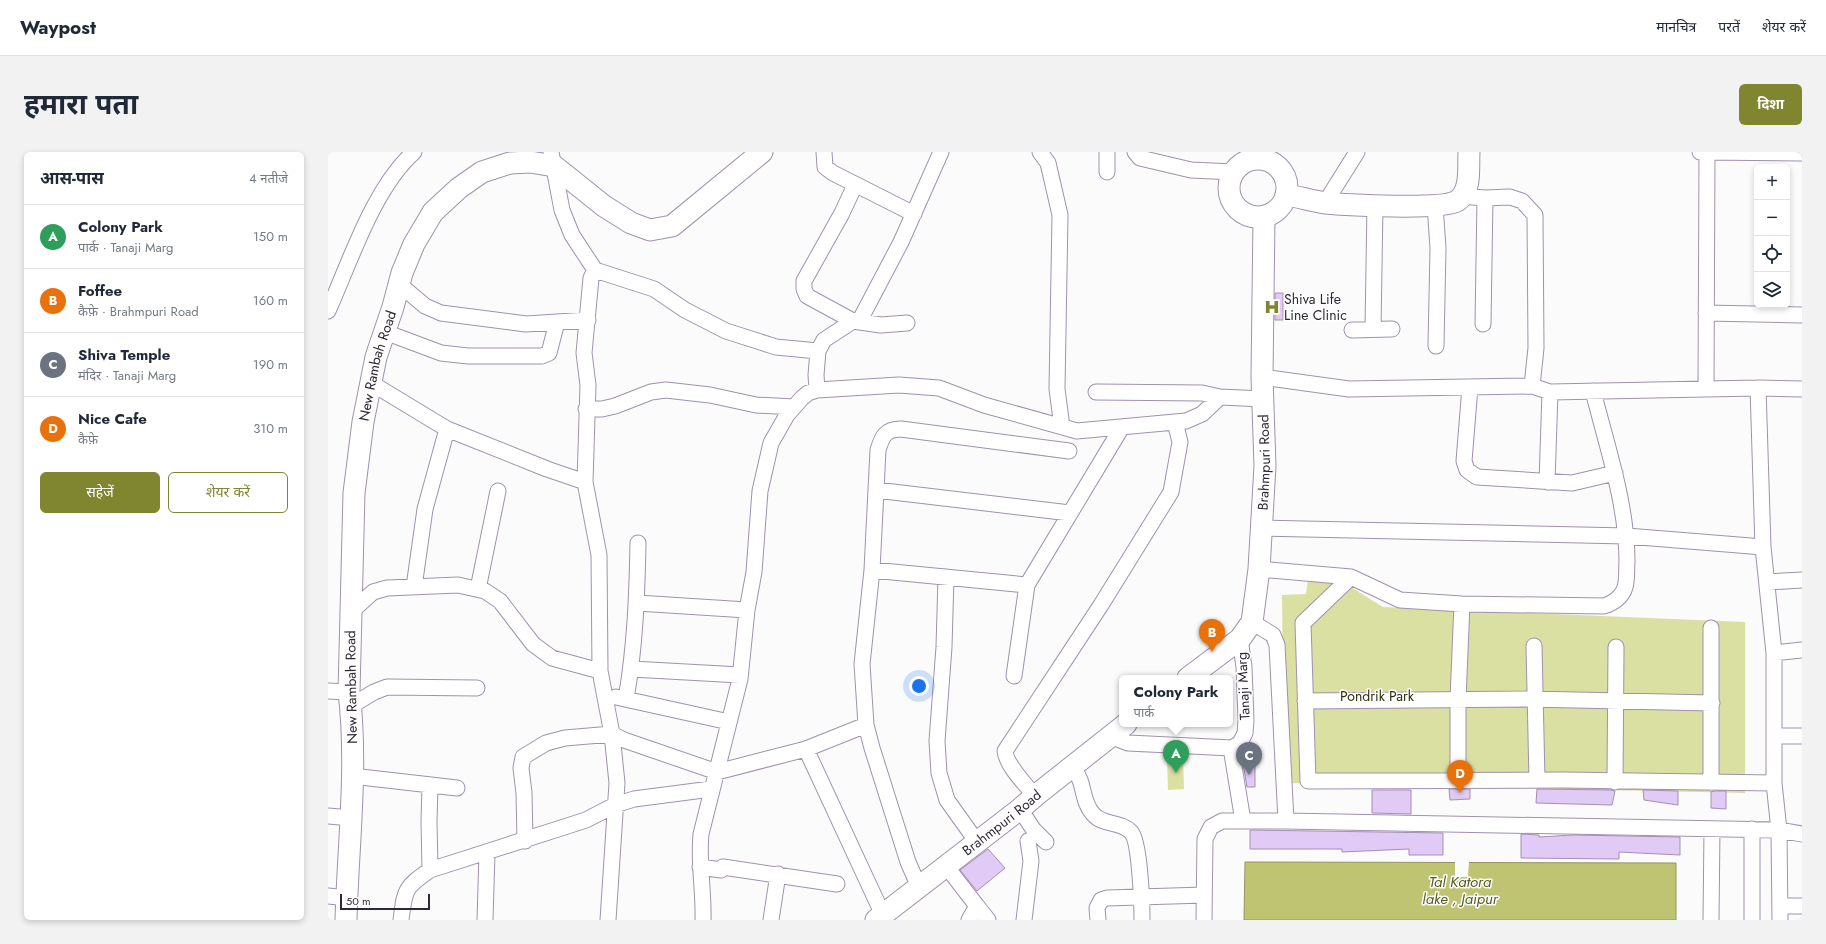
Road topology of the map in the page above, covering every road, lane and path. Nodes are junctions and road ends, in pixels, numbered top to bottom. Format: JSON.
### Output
{"nodes":[{"id":1,"x":762,"y":152,"type":"edge"},
{"id":2,"x":824,"y":152,"type":"edge"},
{"id":3,"x":941,"y":152,"type":"edge"},
{"id":4,"x":1040,"y":152,"type":"edge"},
{"id":5,"x":1107,"y":152,"type":"edge"},
{"id":6,"x":1135,"y":152,"type":"edge"},
{"id":7,"x":1357,"y":152,"type":"edge"},
{"id":8,"x":1469,"y":152,"type":"edge"},
{"id":9,"x":1704,"y":152,"type":"edge"},
{"id":10,"x":1802,"y":153,"type":"edge"},
{"id":11,"x":412,"y":154,"type":"edge"},
{"id":12,"x":1251,"y":156,"type":"edge"},
{"id":13,"x":553,"y":159,"type":"edge"},
{"id":14,"x":1766,"y":160,"type":"edge"},
{"id":15,"x":1107,"y":172,"type":"dead end"},
{"id":16,"x":1234,"y":172,"type":"junction"},
{"id":17,"x":855,"y":184,"type":"junction"},
{"id":18,"x":1286,"y":195,"type":"junction"},
{"id":19,"x":1461,"y":196,"type":"junction"},
{"id":20,"x":1485,"y":198,"type":"junction"},
{"id":21,"x":1325,"y":203,"type":"junction"},
{"id":22,"x":1435,"y":205,"type":"junction"},
{"id":23,"x":1375,"y":206,"type":"junction"},
{"id":24,"x":914,"y":214,"type":"junction"},
{"id":25,"x":1264,"y":217,"type":"junction"},
{"id":26,"x":595,"y":270,"type":"junction"},
{"id":27,"x":399,"y":284,"type":"junction"},
{"id":28,"x":328,"y":311,"type":"edge"},
{"id":29,"x":1706,"y":313,"type":"junction"},
{"id":30,"x":1802,"y":315,"type":"edge"},
{"id":31,"x":588,"y":320,"type":"junction"},
{"id":32,"x":853,"y":321,"type":"junction"},
{"id":33,"x":557,"y":322,"type":"junction"},
{"id":34,"x":907,"y":322,"type":"dead end"},
{"id":35,"x":1483,"y":324,"type":"dead end"},
{"id":36,"x":1373,"y":329,"type":"junction"},
{"id":37,"x":1392,"y":329,"type":"dead end"},
{"id":38,"x":1352,"y":330,"type":"dead end"},
{"id":39,"x":385,"y":332,"type":"junction"},
{"id":40,"x":1436,"y":346,"type":"dead end"},
{"id":41,"x":818,"y":351,"type":"junction"},
{"id":42,"x":1262,"y":377,"type":"junction"},
{"id":43,"x":371,"y":383,"type":"junction"},
{"id":44,"x":1532,"y":386,"type":"junction"},
{"id":45,"x":1470,"y":387,"type":"junction"},
{"id":46,"x":1758,"y":388,"type":"junction"},
{"id":47,"x":1706,"y":389,"type":"junction"},
{"id":48,"x":1802,"y":389,"type":"edge"},
{"id":49,"x":817,"y":390,"type":"junction"},
{"id":50,"x":1593,"y":391,"type":"junction"},
{"id":51,"x":1096,"y":392,"type":"dead end"},
{"id":52,"x":1550,"y":392,"type":"junction"},
{"id":53,"x":1220,"y":397,"type":"junction"},
{"id":54,"x":1264,"y":399,"type":"junction"},
{"id":55,"x":794,"y":407,"type":"junction"},
{"id":56,"x":586,"y":409,"type":"junction"},
{"id":57,"x":1176,"y":422,"type":"junction"},
{"id":58,"x":1062,"y":427,"type":"junction"},
{"id":59,"x":1122,"y":427,"type":"junction"},
{"id":60,"x":447,"y":429,"type":"junction"},
{"id":61,"x":1069,"y":451,"type":"dead end"},
{"id":62,"x":1615,"y":474,"type":"junction"},
{"id":63,"x":586,"y":482,"type":"junction"},
{"id":64,"x":1547,"y":482,"type":"junction"},
{"id":65,"x":876,"y":490,"type":"junction"},
{"id":66,"x":498,"y":491,"type":"dead end"},
{"id":67,"x":1070,"y":513,"type":"junction"},
{"id":68,"x":1262,"y":528,"type":"junction"},
{"id":69,"x":1627,"y":536,"type":"junction"},
{"id":70,"x":638,"y":543,"type":"dead end"},
{"id":71,"x":1763,"y":548,"type":"junction"},
{"id":72,"x":1259,"y":569,"type":"junction"},
{"id":73,"x":872,"y":570,"type":"junction"},
{"id":74,"x":946,"y":577,"type":"junction"},
{"id":75,"x":1351,"y":577,"type":"junction"},
{"id":76,"x":1802,"y":580,"type":"edge"},
{"id":77,"x":1767,"y":582,"type":"junction"},
{"id":78,"x":1027,"y":585,"type":"junction"},
{"id":79,"x":414,"y":587,"type":"junction"},
{"id":80,"x":478,"y":589,"type":"junction"},
{"id":81,"x":637,"y":603,"type":"junction"},
{"id":82,"x":1462,"y":604,"type":"junction"},
{"id":83,"x":747,"y":610,"type":"junction"},
{"id":84,"x":351,"y":612,"type":"junction"},
{"id":85,"x":1252,"y":622,"type":"junction"},
{"id":86,"x":1711,"y":628,"type":"dead end"},
{"id":87,"x":1240,"y":639,"type":"junction"},
{"id":88,"x":1534,"y":646,"type":"dead end"},
{"id":89,"x":1616,"y":647,"type":"dead end"},
{"id":90,"x":1802,"y":650,"type":"edge"},
{"id":91,"x":1774,"y":653,"type":"junction"},
{"id":92,"x":632,"y":669,"type":"junction"},
{"id":93,"x":600,"y":671,"type":"junction"},
{"id":94,"x":740,"y":675,"type":"junction"},
{"id":95,"x":1192,"y":675,"type":"edge"},
{"id":96,"x":1014,"y":676,"type":"dead end"},
{"id":97,"x":477,"y":688,"type":"dead end"},
{"id":98,"x":328,"y":691,"type":"edge"},
{"id":99,"x":605,"y":695,"type":"junction"},
{"id":100,"x":350,"y":699,"type":"junction"},
{"id":101,"x":626,"y":699,"type":"junction"},
{"id":102,"x":1458,"y":699,"type":"junction"},
{"id":103,"x":1535,"y":699,"type":"junction"},
{"id":104,"x":1305,"y":701,"type":"junction"},
{"id":105,"x":1616,"y":701,"type":"junction"},
{"id":106,"x":1712,"y":703,"type":"junction"},
{"id":107,"x":729,"y":722,"type":"junction"},
{"id":108,"x":866,"y":725,"type":"junction"},
{"id":109,"x":1122,"y":727,"type":"edge"},
{"id":110,"x":612,"y":734,"type":"junction"},
{"id":111,"x":1110,"y":736,"type":"junction"},
{"id":112,"x":1774,"y":736,"type":"junction"},
{"id":113,"x":1802,"y":736,"type":"edge"},
{"id":114,"x":806,"y":749,"type":"junction"},
{"id":115,"x":1232,"y":754,"type":"dead end"},
{"id":116,"x":1072,"y":766,"type":"junction"},
{"id":117,"x":717,"y":772,"type":"junction"},
{"id":118,"x":352,"y":776,"type":"junction"},
{"id":119,"x":1537,"y":780,"type":"junction"},
{"id":120,"x":1458,"y":781,"type":"junction"},
{"id":121,"x":1615,"y":782,"type":"junction"},
{"id":122,"x":1711,"y":783,"type":"junction"},
{"id":123,"x":1774,"y":783,"type":"junction"},
{"id":124,"x":430,"y":785,"type":"junction"},
{"id":125,"x":457,"y":788,"type":"dead end"},
{"id":126,"x":711,"y":789,"type":"junction"},
{"id":127,"x":1027,"y":803,"type":"junction"},
{"id":128,"x":615,"y":805,"type":"junction"},
{"id":129,"x":328,"y":816,"type":"edge"},
{"id":130,"x":351,"y":818,"type":"junction"},
{"id":131,"x":1243,"y":821,"type":"junction"},
{"id":132,"x":1286,"y":821,"type":"junction"},
{"id":133,"x":1712,"y":829,"type":"junction"},
{"id":134,"x":1752,"y":829,"type":"junction"},
{"id":135,"x":1779,"y":830,"type":"junction"},
{"id":136,"x":1802,"y":834,"type":"edge"},
{"id":137,"x":525,"y":841,"type":"junction"},
{"id":138,"x":1028,"y":841,"type":"dead end"},
{"id":139,"x":977,"y":842,"type":"junction"},
{"id":140,"x":1046,"y":842,"type":"dead end"},
{"id":141,"x":487,"y":852,"type":"junction"},
{"id":142,"x":946,"y":866,"type":"junction"},
{"id":143,"x":700,"y":868,"type":"junction"},
{"id":144,"x":430,"y":870,"type":"junction"},
{"id":145,"x":778,"y":874,"type":"junction"},
{"id":146,"x":836,"y":884,"type":"dead end"},
{"id":147,"x":919,"y":887,"type":"junction"},
{"id":148,"x":1204,"y":895,"type":"junction"},
{"id":149,"x":337,"y":897,"type":"edge"},
{"id":150,"x":1142,"y":897,"type":"junction"},
{"id":151,"x":977,"y":906,"type":"junction"},
{"id":152,"x":1802,"y":906,"type":"edge"},
{"id":153,"x":1780,"y":913,"type":"edge"},
{"id":154,"x":880,"y":917,"type":"edge"},
{"id":155,"x":346,"y":920,"type":"edge"},
{"id":156,"x":400,"y":920,"type":"edge"},
{"id":157,"x":485,"y":920,"type":"edge"},
{"id":158,"x":608,"y":920,"type":"edge"},
{"id":159,"x":702,"y":920,"type":"edge"},
{"id":160,"x":772,"y":920,"type":"edge"},
{"id":161,"x":969,"y":920,"type":"edge"},
{"id":162,"x":988,"y":920,"type":"edge"},
{"id":163,"x":1024,"y":920,"type":"edge"},
{"id":164,"x":1098,"y":920,"type":"edge"},
{"id":165,"x":1142,"y":920,"type":"edge"},
{"id":166,"x":1204,"y":920,"type":"edge"},
{"id":167,"x":1711,"y":920,"type":"edge"},
{"id":168,"x":1752,"y":920,"type":"edge"}],
"edges":[{"from":1,"to":13,"type":"street","name":"New Rambah Road"},
{"from":2,"to":17,"type":"street"},
{"from":3,"to":24,"type":"street"},
{"from":4,"to":58,"type":"street"},
{"from":5,"to":15,"type":"street"},
{"from":6,"to":16,"type":"street"},
{"from":7,"to":21,"type":"street"},
{"from":8,"to":19,"type":"street"},
{"from":9,"to":14,"type":"street"},
{"from":9,"to":29,"type":"street"},
{"from":10,"to":14,"type":"street"},
{"from":11,"to":28,"type":"street"},
{"from":12,"to":16,"type":"street"},
{"from":12,"to":18,"type":"street"},
{"from":13,"to":26,"type":"street"},
{"from":13,"to":27,"type":"street","name":"New Rambah Road"},
{"from":16,"to":25,"type":"street"},
{"from":17,"to":24,"type":"street"},
{"from":17,"to":32,"type":"street"},
{"from":18,"to":21,"type":"street"},
{"from":18,"to":25,"type":"street"},
{"from":19,"to":20,"type":"street"},
{"from":19,"to":22,"type":"street"},
{"from":20,"to":35,"type":"street"},
{"from":20,"to":44,"type":"street"},
{"from":21,"to":23,"type":"street"},
{"from":22,"to":23,"type":"street"},
{"from":22,"to":40,"type":"street"},
{"from":23,"to":36,"type":"street"},
{"from":24,"to":32,"type":"street"},
{"from":25,"to":42,"type":"street","name":"Brahmpuri Road"},
{"from":26,"to":31,"type":"street"},
{"from":26,"to":41,"type":"street"},
{"from":27,"to":33,"type":"street"},
{"from":27,"to":39,"type":"street","name":"New Rambah Road"},
{"from":29,"to":30,"type":"street"},
{"from":29,"to":47,"type":"street"},
{"from":31,"to":33,"type":"street"},
{"from":31,"to":56,"type":"street"},
{"from":32,"to":34,"type":"street"},
{"from":32,"to":41,"type":"street"},
{"from":33,"to":39,"type":"street"},
{"from":36,"to":37,"type":"street"},
{"from":36,"to":38,"type":"street"},
{"from":39,"to":43,"type":"street","name":"New Rambah Road"},
{"from":41,"to":49,"type":"street"},
{"from":42,"to":45,"type":"street"},
{"from":42,"to":54,"type":"street","name":"Brahmpuri Road"},
{"from":43,"to":60,"type":"street"},
{"from":43,"to":84,"type":"street","name":"New Rambah Road"},
{"from":44,"to":45,"type":"street"},
{"from":44,"to":52,"type":"street"},
{"from":45,"to":64,"type":"street"},
{"from":46,"to":47,"type":"street"},
{"from":46,"to":48,"type":"street"},
{"from":46,"to":71,"type":"street"},
{"from":47,"to":50,"type":"street"},
{"from":49,"to":55,"type":"street"},
{"from":49,"to":58,"type":"street"},
{"from":50,"to":52,"type":"street"},
{"from":50,"to":62,"type":"street"},
{"from":51,"to":53,"type":"street"},
{"from":52,"to":64,"type":"street"},
{"from":53,"to":54,"type":"street"},
{"from":53,"to":57,"type":"street"},
{"from":54,"to":68,"type":"street","name":"Brahmpuri Road"},
{"from":55,"to":56,"type":"street"},
{"from":55,"to":83,"type":"street"},
{"from":56,"to":63,"type":"street"},
{"from":57,"to":59,"type":"street"},
{"from":57,"to":127,"type":"street"},
{"from":58,"to":59,"type":"street"},
{"from":59,"to":67,"type":"street"},
{"from":60,"to":63,"type":"street"},
{"from":60,"to":79,"type":"street"},
{"from":61,"to":65,"type":"street"},
{"from":62,"to":64,"type":"street"},
{"from":62,"to":69,"type":"street"},
{"from":63,"to":93,"type":"street"},
{"from":65,"to":67,"type":"street"},
{"from":65,"to":73,"type":"street"},
{"from":66,"to":80,"type":"street"},
{"from":67,"to":78,"type":"street"},
{"from":68,"to":69,"type":"street"},
{"from":68,"to":72,"type":"street","name":"Brahmpuri Road"},
{"from":69,"to":71,"type":"street"},
{"from":69,"to":82,"type":"street"},
{"from":70,"to":81,"type":"street"},
{"from":71,"to":77,"type":"street"},
{"from":72,"to":75,"type":"street"},
{"from":72,"to":85,"type":"street","name":"Brahmpuri Road"},
{"from":73,"to":74,"type":"street"},
{"from":73,"to":108,"type":"street"},
{"from":74,"to":78,"type":"street"},
{"from":74,"to":139,"type":"street"},
{"from":75,"to":82,"type":"street"},
{"from":75,"to":104,"type":"street"},
{"from":76,"to":77,"type":"street"},
{"from":77,"to":91,"type":"street"},
{"from":78,"to":96,"type":"street"},
{"from":79,"to":80,"type":"street"},
{"from":79,"to":84,"type":"street"},
{"from":80,"to":93,"type":"street"},
{"from":81,"to":83,"type":"street"},
{"from":81,"to":92,"type":"street"},
{"from":82,"to":102,"type":"street"},
{"from":83,"to":94,"type":"street"},
{"from":84,"to":100,"type":"street","name":"New Rambah Road"},
{"from":85,"to":87,"type":"street","name":"Brahmpuri Road"},
{"from":85,"to":132,"type":"street"},
{"from":86,"to":106,"type":"street"},
{"from":87,"to":95,"type":"street","name":"Brahmpuri Road"},
{"from":87,"to":111,"type":"street","name":"Tanaji Marg"},
{"from":88,"to":103,"type":"street"},
{"from":89,"to":105,"type":"street"},
{"from":90,"to":91,"type":"street"},
{"from":91,"to":112,"type":"street"},
{"from":92,"to":94,"type":"street"},
{"from":92,"to":101,"type":"street"},
{"from":93,"to":99,"type":"street"},
{"from":94,"to":107,"type":"street"},
{"from":97,"to":100,"type":"street"},
{"from":98,"to":100,"type":"street"},
{"from":99,"to":101,"type":"street"},
{"from":99,"to":110,"type":"street"},
{"from":100,"to":118,"type":"street","name":"New Rambah Road"},
{"from":101,"to":107,"type":"street"},
{"from":102,"to":103,"type":"street"},
{"from":102,"to":104,"type":"street"},
{"from":102,"to":120,"type":"street"},
{"from":103,"to":105,"type":"street"},
{"from":103,"to":119,"type":"street"},
{"from":104,"to":120,"type":"street"},
{"from":105,"to":106,"type":"street"},
{"from":105,"to":121,"type":"street"},
{"from":106,"to":122,"type":"street"},
{"from":107,"to":117,"type":"street"},
{"from":108,"to":114,"type":"street"},
{"from":108,"to":147,"type":"street"},
{"from":109,"to":111,"type":"street","name":"Brahmpuri Road"},
{"from":110,"to":117,"type":"street"},
{"from":110,"to":128,"type":"street"},
{"from":110,"to":137,"type":"street"},
{"from":111,"to":116,"type":"street","name":"Brahmpuri Road"},
{"from":112,"to":113,"type":"street"},
{"from":112,"to":123,"type":"street"},
{"from":114,"to":117,"type":"street"},
{"from":114,"to":154,"type":"street"},
{"from":115,"to":131,"type":"street"},
{"from":116,"to":127,"type":"street","name":"Brahmpuri Road"},
{"from":116,"to":150,"type":"street"},
{"from":117,"to":126,"type":"street"},
{"from":118,"to":124,"type":"street"},
{"from":118,"to":130,"type":"street","name":"New Rambah Road"},
{"from":119,"to":120,"type":"street"},
{"from":119,"to":121,"type":"street"},
{"from":121,"to":122,"type":"street"},
{"from":122,"to":123,"type":"street"},
{"from":123,"to":135,"type":"street"},
{"from":124,"to":125,"type":"street"},
{"from":124,"to":144,"type":"street"},
{"from":126,"to":128,"type":"street"},
{"from":126,"to":143,"type":"street"},
{"from":127,"to":139,"type":"street","name":"Brahmpuri Road"},
{"from":127,"to":140,"type":"street"},
{"from":128,"to":137,"type":"street"},
{"from":128,"to":158,"type":"street"},
{"from":129,"to":130,"type":"street"},
{"from":130,"to":149,"type":"street","name":"New Rambah Road"},
{"from":131,"to":132,"type":"street"},
{"from":131,"to":148,"type":"street"},
{"from":132,"to":133,"type":"street"},
{"from":133,"to":134,"type":"street"},
{"from":133,"to":167,"type":"street"},
{"from":134,"to":135,"type":"street"},
{"from":134,"to":168,"type":"street"},
{"from":135,"to":136,"type":"street"},
{"from":135,"to":153,"type":"street"},
{"from":137,"to":141,"type":"street"},
{"from":138,"to":163,"type":"street"},
{"from":139,"to":142,"type":"street","name":"Brahmpuri Road"},
{"from":141,"to":144,"type":"street"},
{"from":141,"to":157,"type":"street"},
{"from":142,"to":147,"type":"street","name":"Brahmpuri Road"},
{"from":142,"to":151,"type":"street"},
{"from":143,"to":145,"type":"street"},
{"from":143,"to":159,"type":"street"},
{"from":144,"to":156,"type":"street"},
{"from":145,"to":146,"type":"street"},
{"from":145,"to":160,"type":"street"},
{"from":147,"to":154,"type":"street","name":"Brahmpuri Road"},
{"from":148,"to":150,"type":"street"},
{"from":148,"to":166,"type":"street"},
{"from":149,"to":155,"type":"street","name":"New Rambah Road"},
{"from":150,"to":164,"type":"street"},
{"from":150,"to":165,"type":"street"},
{"from":151,"to":161,"type":"street"},
{"from":151,"to":162,"type":"street"},
{"from":152,"to":153,"type":"street"}]}
